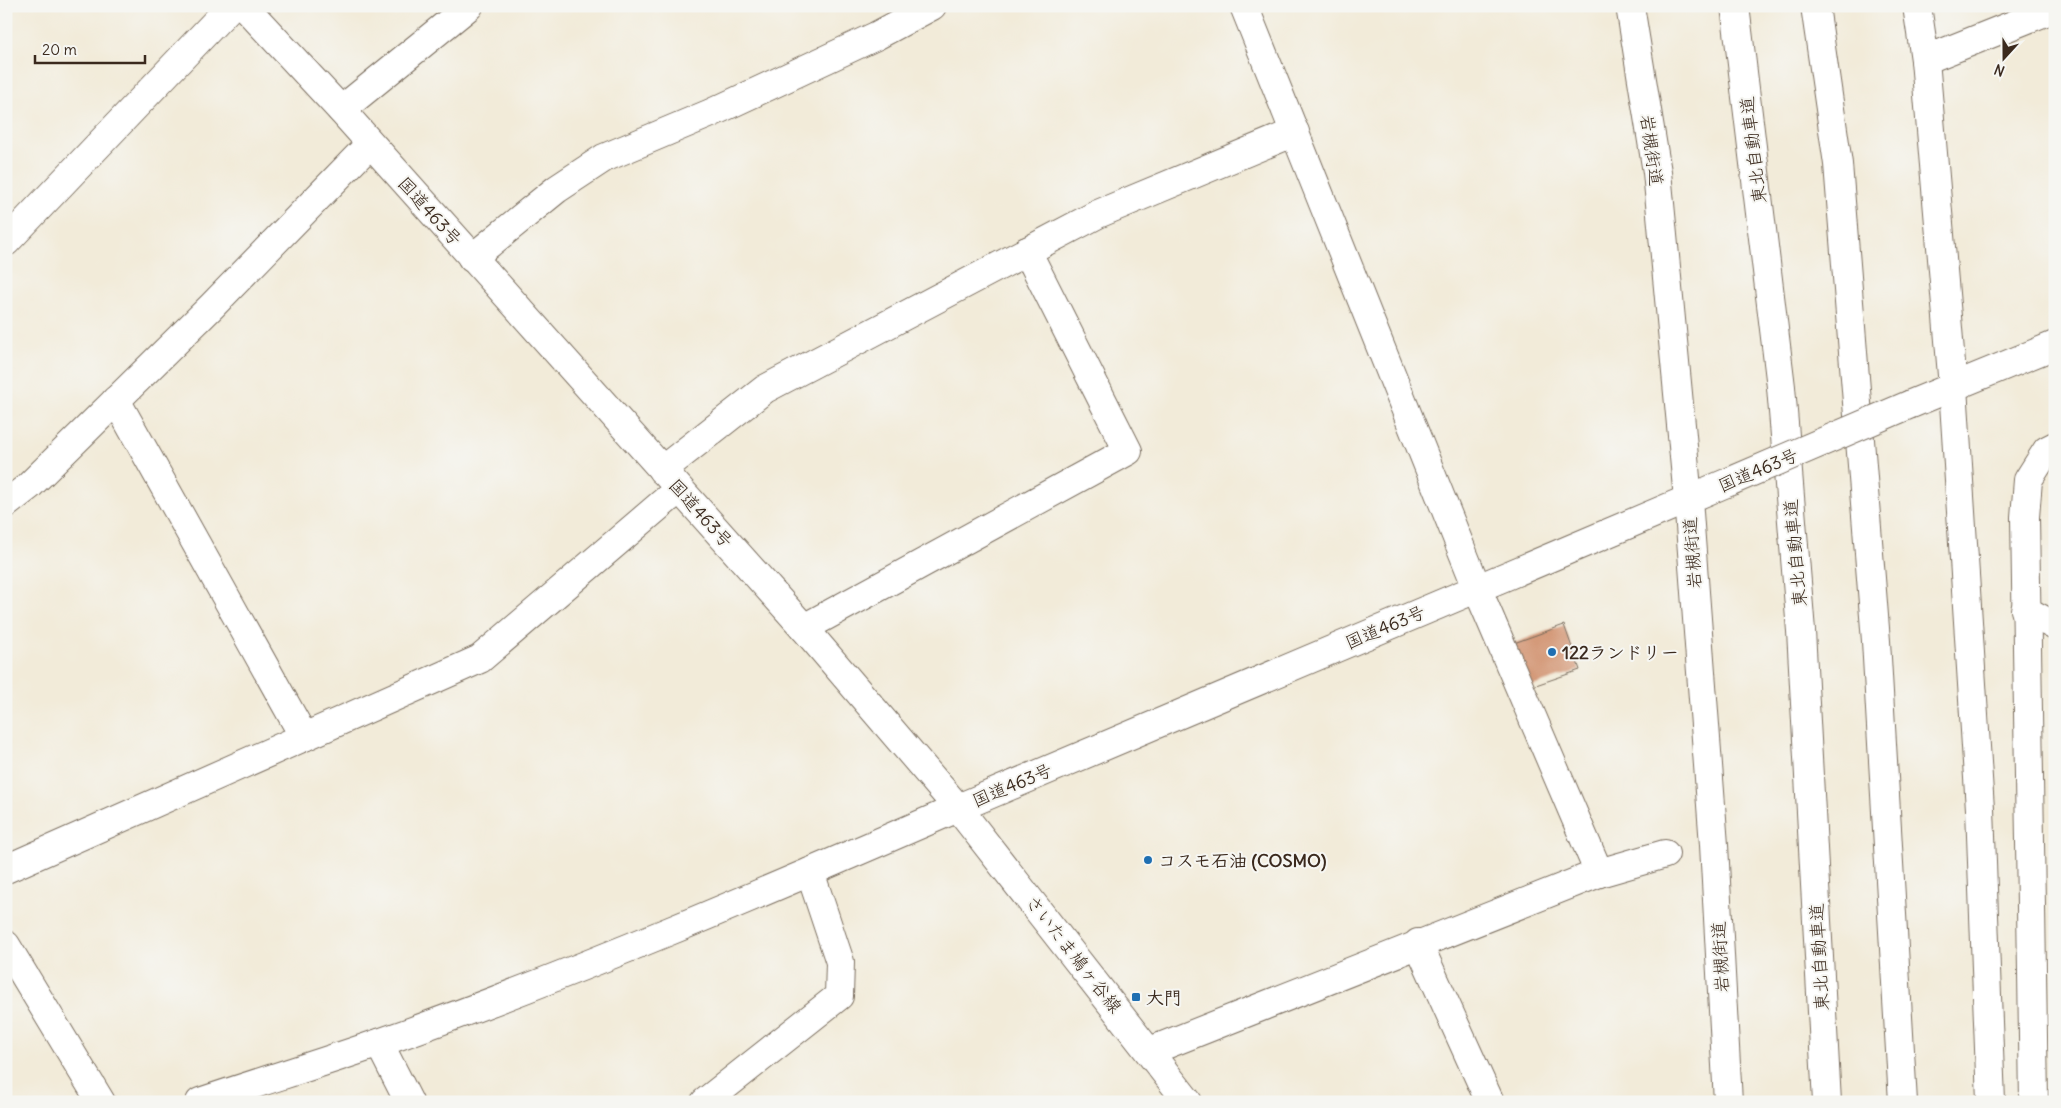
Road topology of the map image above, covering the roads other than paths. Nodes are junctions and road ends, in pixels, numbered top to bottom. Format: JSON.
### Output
{"nodes":[{"id":1,"x":231,"y":6,"type":"edge"},
{"id":2,"x":244,"y":6,"type":"edge"},
{"id":3,"x":469,"y":6,"type":"edge"},
{"id":4,"x":932,"y":6,"type":"edge"},
{"id":5,"x":1244,"y":6,"type":"edge"},
{"id":6,"x":1630,"y":6,"type":"edge"},
{"id":7,"x":1735,"y":6,"type":"edge"},
{"id":8,"x":1815,"y":6,"type":"edge"},
{"id":9,"x":1917,"y":6,"type":"edge"},
{"id":10,"x":2055,"y":8,"type":"edge"},
{"id":11,"x":1925,"y":60,"type":"junction"},
{"id":12,"x":341,"y":110,"type":"junction"},
{"id":13,"x":1295,"y":132,"type":"junction"},
{"id":14,"x":370,"y":144,"type":"junction"},
{"id":15,"x":6,"y":242,"type":"edge"},
{"id":16,"x":1027,"y":251,"type":"junction"},
{"id":17,"x":472,"y":258,"type":"junction"},
{"id":18,"x":2055,"y":345,"type":"edge"},
{"id":19,"x":1953,"y":388,"type":"junction"},
{"id":20,"x":116,"y":400,"type":"junction"},
{"id":21,"x":2055,"y":446,"type":"edge"},
{"id":22,"x":671,"y":480,"type":"junction"},
{"id":23,"x":1688,"y":499,"type":"junction"},
{"id":24,"x":6,"y":504,"type":"edge"},
{"id":25,"x":1477,"y":588,"type":"junction"},
{"id":26,"x":2025,"y":610,"type":"junction"},
{"id":27,"x":2055,"y":626,"type":"edge"},
{"id":28,"x":804,"y":628,"type":"junction"},
{"id":29,"x":304,"y":737,"type":"junction"},
{"id":30,"x":958,"y":808,"type":"junction"},
{"id":31,"x":1665,"y":854,"type":"dead end"},
{"id":32,"x":6,"y":869,"type":"edge"},
{"id":33,"x":810,"y":872,"type":"junction"},
{"id":34,"x":1599,"y":873,"type":"junction"},
{"id":35,"x":1418,"y":943,"type":"junction"},
{"id":36,"x":6,"y":945,"type":"edge"},
{"id":37,"x":379,"y":1043,"type":"junction"},
{"id":38,"x":1150,"y":1051,"type":"junction"},
{"id":39,"x":100,"y":1102,"type":"edge"},
{"id":40,"x":200,"y":1102,"type":"edge"},
{"id":41,"x":409,"y":1102,"type":"edge"},
{"id":42,"x":706,"y":1102,"type":"edge"},
{"id":43,"x":1188,"y":1102,"type":"edge"},
{"id":44,"x":1490,"y":1102,"type":"edge"},
{"id":45,"x":1728,"y":1102,"type":"edge"},
{"id":46,"x":1827,"y":1102,"type":"edge"},
{"id":47,"x":1903,"y":1102,"type":"edge"},
{"id":48,"x":1992,"y":1102,"type":"edge"},
{"id":49,"x":2034,"y":1102,"type":"edge"}],
"edges":[{"from":1,"to":15,"type":"main road"},
{"from":2,"to":12,"type":"main road","name":"国道463号"},
{"from":3,"to":12,"type":"main road"},
{"from":4,"to":17,"type":"main road"},
{"from":5,"to":13,"type":"main road"},
{"from":6,"to":23,"type":"main road","name":"岩槻街道"},
{"from":7,"to":46,"type":"main road","name":"東北自動車道"},
{"from":8,"to":47,"type":"main road"},
{"from":9,"to":11,"type":"main road"},
{"from":10,"to":11,"type":"main road"},
{"from":11,"to":19,"type":"main road"},
{"from":12,"to":14,"type":"main road","name":"国道463号"},
{"from":13,"to":16,"type":"main road"},
{"from":13,"to":25,"type":"main road"},
{"from":14,"to":17,"type":"main road","name":"国道463号"},
{"from":14,"to":20,"type":"main road"},
{"from":16,"to":22,"type":"main road"},
{"from":16,"to":28,"type":"main road"},
{"from":17,"to":22,"type":"main road","name":"国道463号"},
{"from":18,"to":19,"type":"main road","name":"国道463号"},
{"from":19,"to":23,"type":"main road","name":"国道463号","bridge":true},
{"from":19,"to":48,"type":"main road"},
{"from":20,"to":24,"type":"main road"},
{"from":20,"to":29,"type":"main road"},
{"from":21,"to":26,"type":"main road"},
{"from":22,"to":28,"type":"main road","name":"国道463号"},
{"from":22,"to":29,"type":"main road"},
{"from":23,"to":25,"type":"main road","name":"国道463号"},
{"from":23,"to":45,"type":"main road","name":"岩槻街道"},
{"from":25,"to":30,"type":"main road","name":"国道463号"},
{"from":25,"to":34,"type":"main road"},
{"from":26,"to":27,"type":"main road"},
{"from":26,"to":49,"type":"main road"},
{"from":28,"to":30,"type":"main road","name":"国道463号"},
{"from":29,"to":32,"type":"main road"},
{"from":30,"to":33,"type":"main road"},
{"from":30,"to":38,"type":"main road","name":"さいたま鳩ヶ谷線"},
{"from":31,"to":34,"type":"main road"},
{"from":33,"to":37,"type":"main road"},
{"from":33,"to":42,"type":"main road"},
{"from":34,"to":35,"type":"main road"},
{"from":35,"to":38,"type":"main road"},
{"from":35,"to":44,"type":"main road"},
{"from":36,"to":39,"type":"main road"},
{"from":37,"to":40,"type":"main road"},
{"from":37,"to":41,"type":"main road"},
{"from":38,"to":43,"type":"main road","name":"さいたま鳩ヶ谷線"}]}
